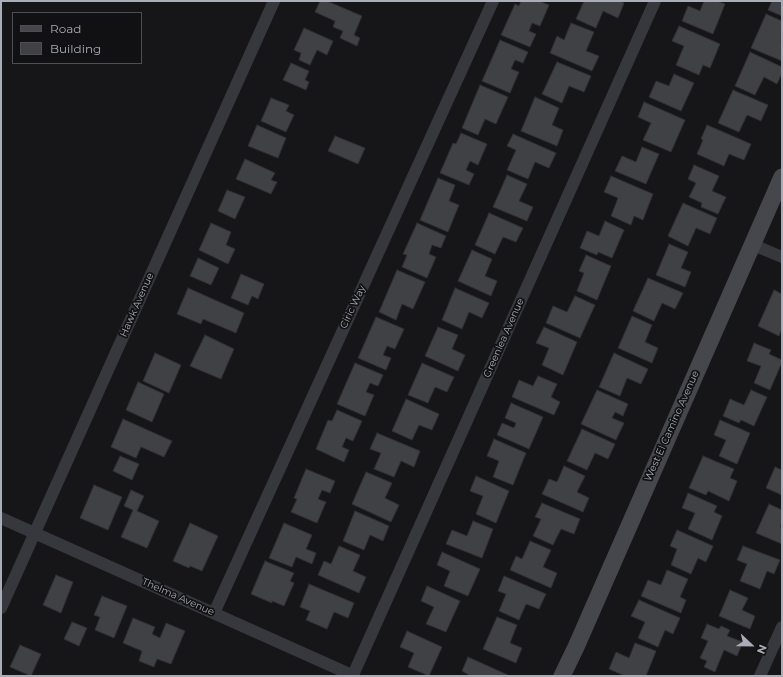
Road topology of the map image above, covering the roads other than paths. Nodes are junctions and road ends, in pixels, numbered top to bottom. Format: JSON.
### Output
{"nodes":[{"id":1,"x":274,"y":1,"type":"edge"},
{"id":2,"x":493,"y":1,"type":"edge"},
{"id":3,"x":655,"y":1,"type":"edge"},
{"id":4,"x":782,"y":177,"type":"edge"},
{"id":5,"x":751,"y":244,"type":"junction"},
{"id":6,"x":782,"y":257,"type":"edge"},
{"id":7,"x":1,"y":518,"type":"edge"},
{"id":8,"x":35,"y":533,"type":"junction"},
{"id":9,"x":1,"y":608,"type":"edge"},
{"id":10,"x":214,"y":613,"type":"junction"},
{"id":11,"x":782,"y":627,"type":"edge"},
{"id":12,"x":354,"y":676,"type":"edge"},
{"id":13,"x":562,"y":676,"type":"edge"},
{"id":14,"x":760,"y":676,"type":"edge"}],
"edges":[{"from":1,"to":8,"type":"street","name":"Hawk Avenue"},
{"from":2,"to":10,"type":"street","name":"Ciric Way"},
{"from":3,"to":12,"type":"street","name":"Greenlea Avenue"},
{"from":4,"to":5,"type":"main road","name":"West El Camino Avenue"},
{"from":5,"to":6,"type":"street"},
{"from":5,"to":13,"type":"main road","name":"West El Camino Avenue"},
{"from":7,"to":8,"type":"street","name":"Thelma Avenue"},
{"from":8,"to":9,"type":"street","name":"Hawk Avenue"},
{"from":8,"to":10,"type":"street","name":"Thelma Avenue"},
{"from":10,"to":12,"type":"street","name":"Thelma Avenue"},
{"from":11,"to":14,"type":"street"}]}
